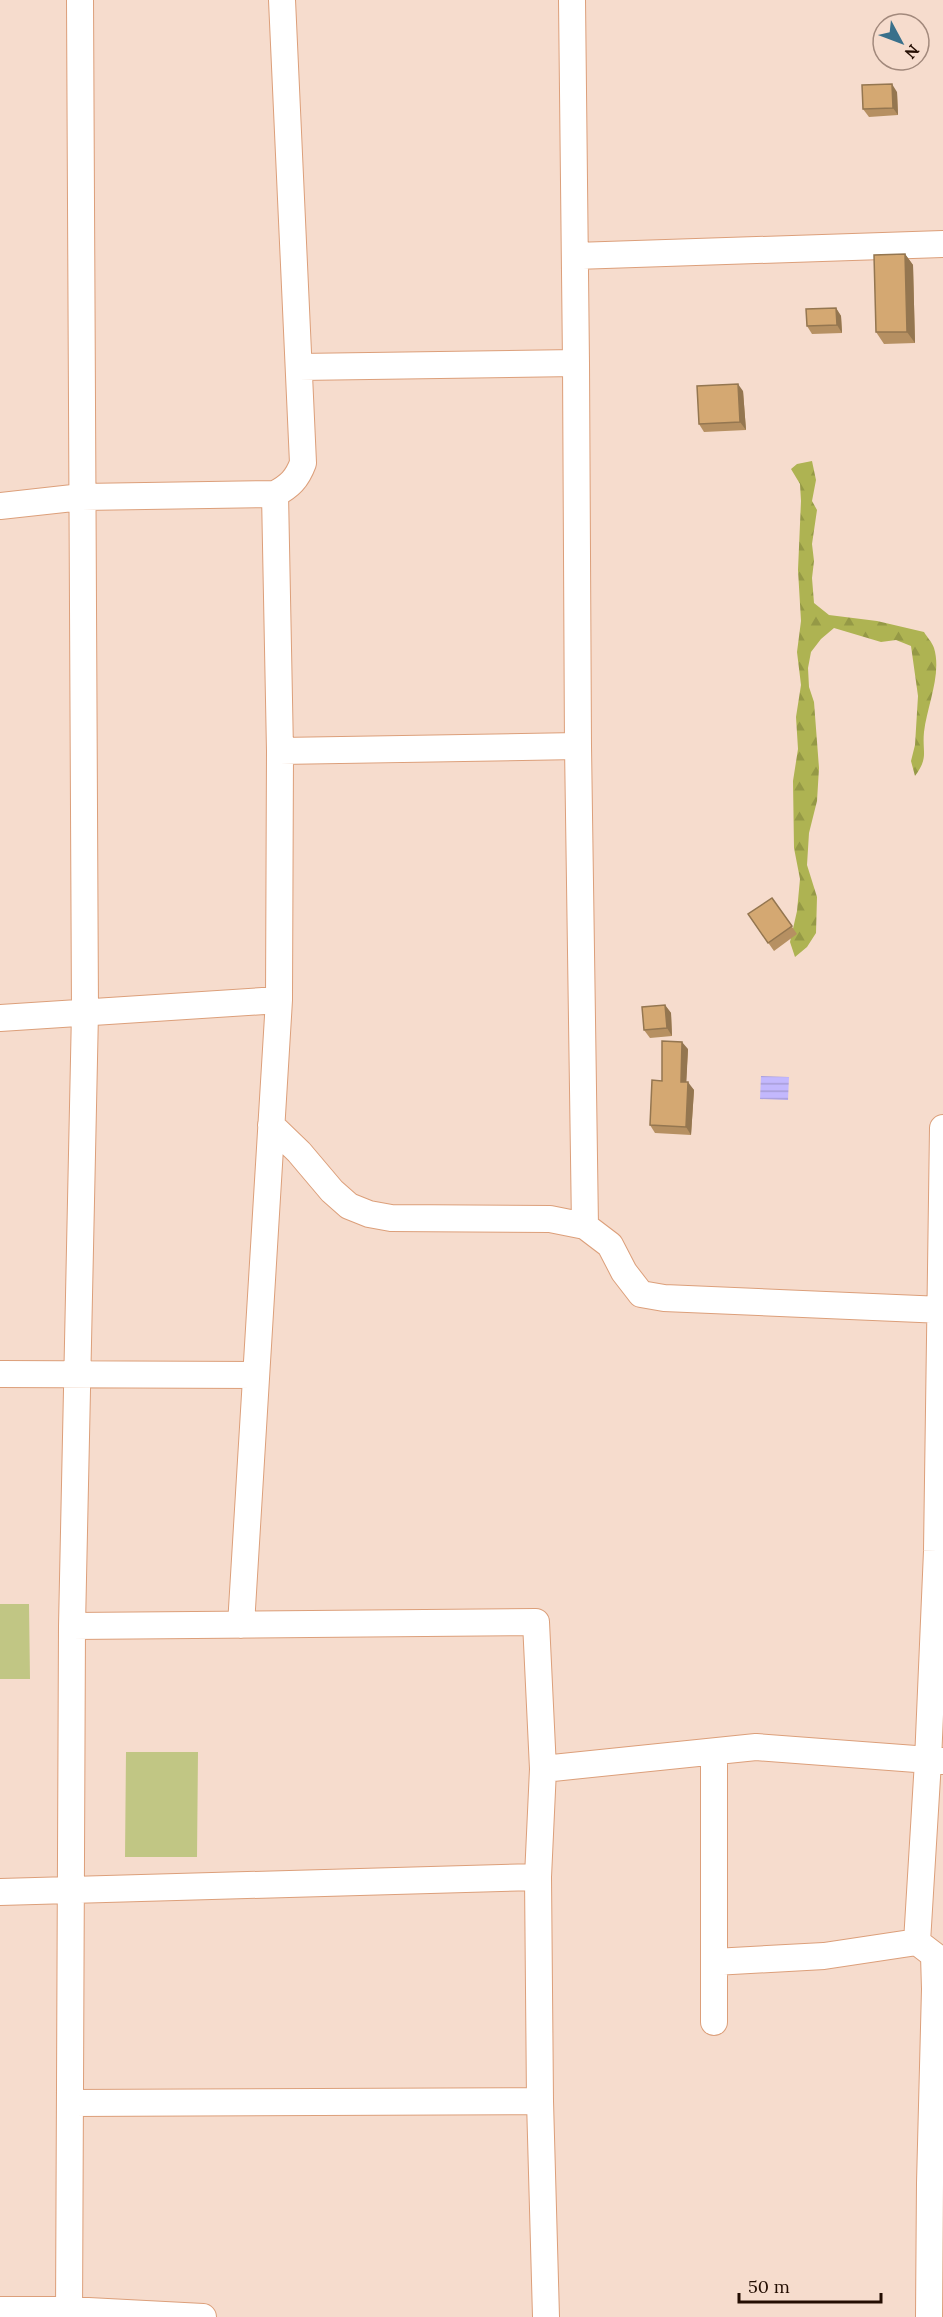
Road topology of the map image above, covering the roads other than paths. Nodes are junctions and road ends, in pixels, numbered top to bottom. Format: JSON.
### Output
{"nodes":[{"id":1,"x":80,"y":0,"type":"edge"},
{"id":2,"x":282,"y":0,"type":"edge"},
{"id":3,"x":572,"y":0,"type":"edge"},
{"id":4,"x":943,"y":244,"type":"edge"},
{"id":5,"x":575,"y":256,"type":"junction"},
{"id":6,"x":576,"y":363,"type":"junction"},
{"id":7,"x":299,"y":367,"type":"junction"},
{"id":8,"x":275,"y":494,"type":"junction"},
{"id":9,"x":82,"y":497,"type":"junction"},
{"id":10,"x":0,"y":506,"type":"edge"},
{"id":11,"x":578,"y":746,"type":"junction"},
{"id":12,"x":280,"y":751,"type":"junction"},
{"id":13,"x":279,"y":1000,"type":"junction"},
{"id":14,"x":85,"y":1012,"type":"junction"},
{"id":15,"x":0,"y":1018,"type":"edge"},
{"id":16,"x":272,"y":1125,"type":"junction"},
{"id":17,"x":943,"y":1128,"type":"edge"},
{"id":18,"x":585,"y":1226,"type":"junction"},
{"id":19,"x":942,"y":1310,"type":"edge"},
{"id":20,"x":0,"y":1374,"type":"edge"},
{"id":21,"x":78,"y":1374,"type":"junction"},
{"id":22,"x":256,"y":1375,"type":"junction"},
{"id":23,"x":940,"y":1551,"type":"edge"},
{"id":24,"x":241,"y":1625,"type":"junction"},
{"id":25,"x":72,"y":1626,"type":"junction"},
{"id":26,"x":714,"y":1752,"type":"junction"},
{"id":27,"x":936,"y":1761,"type":"edge"},
{"id":28,"x":543,"y":1769,"type":"junction"},
{"id":29,"x":538,"y":1877,"type":"junction"},
{"id":30,"x":71,"y":1890,"type":"junction"},
{"id":31,"x":0,"y":1892,"type":"edge"},
{"id":32,"x":931,"y":1951,"type":"edge"},
{"id":33,"x":714,"y":1962,"type":"junction"},
{"id":34,"x":939,"y":1989,"type":"edge"},
{"id":35,"x":714,"y":2022,"type":"dead end"},
{"id":36,"x":540,"y":2101,"type":"junction"},
{"id":37,"x":70,"y":2103,"type":"junction"},
{"id":38,"x":936,"y":2183,"type":"edge"},
{"id":39,"x":0,"y":2310,"type":"edge"},
{"id":40,"x":69,"y":2313,"type":"edge"},
{"id":41,"x":203,"y":2317,"type":"edge"},
{"id":42,"x":546,"y":2317,"type":"edge"},
{"id":43,"x":929,"y":2317,"type":"edge"}],
"edges":[{"from":1,"to":9,"type":"street"},
{"from":2,"to":7,"type":"street"},
{"from":3,"to":5,"type":"street"},
{"from":4,"to":5,"type":"street"},
{"from":5,"to":6,"type":"street"},
{"from":6,"to":7,"type":"street"},
{"from":6,"to":11,"type":"street"},
{"from":7,"to":8,"type":"street"},
{"from":8,"to":9,"type":"street"},
{"from":8,"to":12,"type":"street"},
{"from":9,"to":10,"type":"street"},
{"from":9,"to":14,"type":"street"},
{"from":11,"to":12,"type":"street"},
{"from":11,"to":18,"type":"street"},
{"from":12,"to":13,"type":"street"},
{"from":13,"to":14,"type":"street"},
{"from":13,"to":16,"type":"street"},
{"from":14,"to":15,"type":"street"},
{"from":14,"to":21,"type":"street"},
{"from":16,"to":18,"type":"street"},
{"from":16,"to":22,"type":"street"},
{"from":17,"to":19,"type":"street"},
{"from":18,"to":19,"type":"street"},
{"from":19,"to":23,"type":"street"},
{"from":20,"to":21,"type":"street"},
{"from":21,"to":22,"type":"street"},
{"from":21,"to":25,"type":"street"},
{"from":22,"to":24,"type":"street"},
{"from":23,"to":27,"type":"street"},
{"from":24,"to":25,"type":"street"},
{"from":24,"to":28,"type":"street"},
{"from":25,"to":30,"type":"street"},
{"from":26,"to":27,"type":"street"},
{"from":26,"to":28,"type":"street"},
{"from":26,"to":33,"type":"street"},
{"from":27,"to":32,"type":"street"},
{"from":28,"to":29,"type":"street"},
{"from":29,"to":30,"type":"street"},
{"from":29,"to":36,"type":"street"},
{"from":30,"to":31,"type":"street"},
{"from":30,"to":37,"type":"street"},
{"from":32,"to":33,"type":"street"},
{"from":32,"to":34,"type":"street"},
{"from":33,"to":35,"type":"street"},
{"from":34,"to":38,"type":"street"},
{"from":36,"to":37,"type":"street"},
{"from":36,"to":42,"type":"street"},
{"from":37,"to":40,"type":"street"},
{"from":38,"to":43,"type":"street"},
{"from":39,"to":40,"type":"street"},
{"from":40,"to":41,"type":"street"}]}
